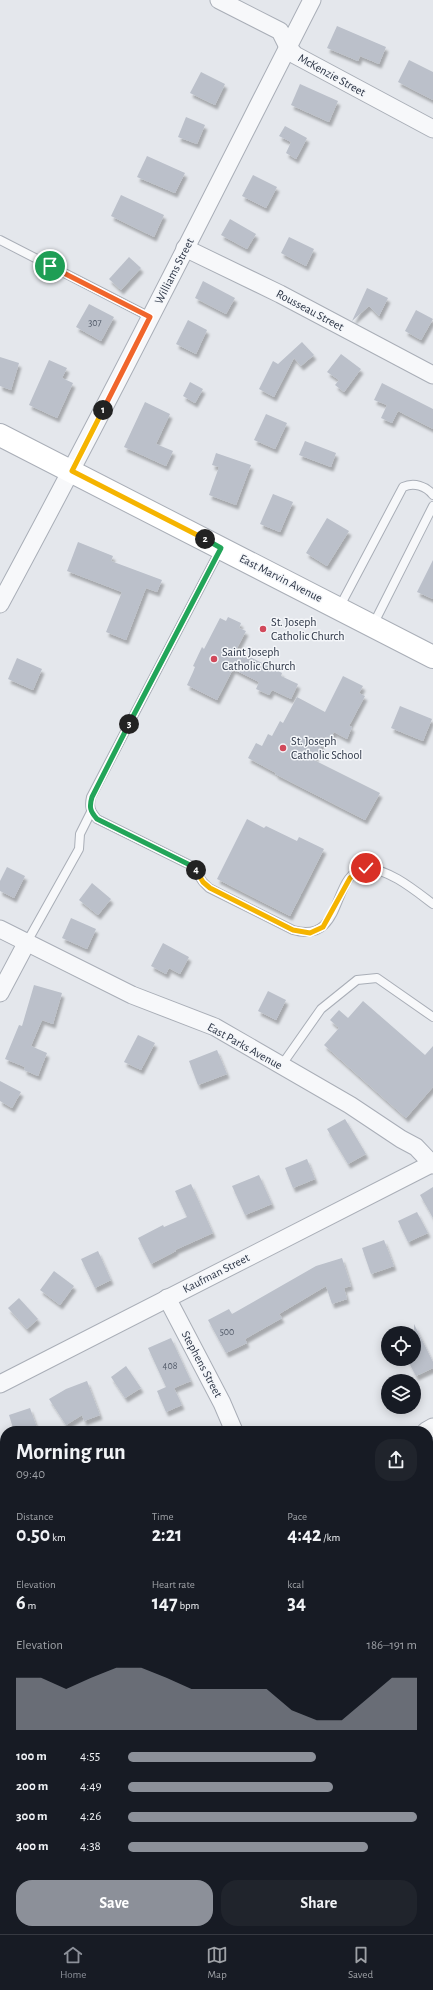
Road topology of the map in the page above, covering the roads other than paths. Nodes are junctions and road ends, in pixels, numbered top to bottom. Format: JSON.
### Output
{"nodes":[{"id":1,"x":219,"y":0,"type":"edge"},
{"id":2,"x":312,"y":0,"type":"edge"},
{"id":3,"x":288,"y":47,"type":"junction"},
{"id":4,"x":433,"y":129,"type":"edge"},
{"id":5,"x":0,"y":240,"type":"edge"},
{"id":6,"x":185,"y":248,"type":"junction"},
{"id":7,"x":150,"y":317,"type":"junction"},
{"id":8,"x":433,"y":375,"type":"edge"},
{"id":9,"x":0,"y":435,"type":"edge"},
{"id":10,"x":72,"y":471,"type":"junction"},
{"id":11,"x":433,"y":495,"type":"edge"},
{"id":12,"x":433,"y":506,"type":"edge"},
{"id":13,"x":221,"y":548,"type":"junction"},
{"id":14,"x":0,"y":604,"type":"edge"},
{"id":15,"x":339,"y":608,"type":"junction"},
{"id":16,"x":372,"y":625,"type":"junction"},
{"id":17,"x":433,"y":656,"type":"edge"},
{"id":18,"x":91,"y":812,"type":"junction"},
{"id":19,"x":433,"y":904,"type":"edge"},
{"id":20,"x":0,"y":929,"type":"edge"},
{"id":21,"x":27,"y":942,"type":"junction"},
{"id":22,"x":0,"y":993,"type":"edge"},
{"id":23,"x":433,"y":1017,"type":"edge"},
{"id":24,"x":281,"y":1066,"type":"junction"},
{"id":25,"x":433,"y":1164,"type":"edge"},
{"id":26,"x":167,"y":1298,"type":"junction"},
{"id":27,"x":0,"y":1384,"type":"edge"},
{"id":28,"x":232,"y":1426,"type":"edge"}],
"edges":[{"from":1,"to":3,"type":"street","name":"McKenzie Street"},
{"from":2,"to":3,"type":"street","name":"Williams Street"},
{"from":3,"to":4,"type":"street","name":"McKenzie Street"},
{"from":3,"to":6,"type":"street","name":"Williams Street"},
{"from":5,"to":7,"type":"lane"},
{"from":6,"to":7,"type":"street","name":"Williams Street"},
{"from":6,"to":8,"type":"street","name":"Rousseau Street"},
{"from":7,"to":10,"type":"street","name":"Williams Street"},
{"from":9,"to":10,"type":"main road","name":"East Marvin Avenue"},
{"from":10,"to":13,"type":"main road","name":"East Marvin Avenue"},
{"from":10,"to":14,"type":"street","name":"Williams Street"},
{"from":11,"to":15,"type":"lane"},
{"from":12,"to":16,"type":"lane"},
{"from":13,"to":15,"type":"main road","name":"East Marvin Avenue"},
{"from":13,"to":18,"type":"lane"},
{"from":15,"to":16,"type":"main road","name":"East Marvin Avenue"},
{"from":16,"to":17,"type":"main road","name":"East Marvin Avenue"},
{"from":18,"to":19,"type":"lane"},
{"from":18,"to":21,"type":"lane"},
{"from":20,"to":21,"type":"street","name":"East Parks Avenue"},
{"from":21,"to":22,"type":"street"},
{"from":21,"to":24,"type":"street","name":"East Parks Avenue"},
{"from":23,"to":24,"type":"lane"},
{"from":24,"to":25,"type":"street","name":"East Parks Avenue"},
{"from":25,"to":26,"type":"street","name":"Kaufman Street"},
{"from":26,"to":27,"type":"street","name":"Kaufman Street"},
{"from":26,"to":28,"type":"street","name":"Stephens Street"}]}
